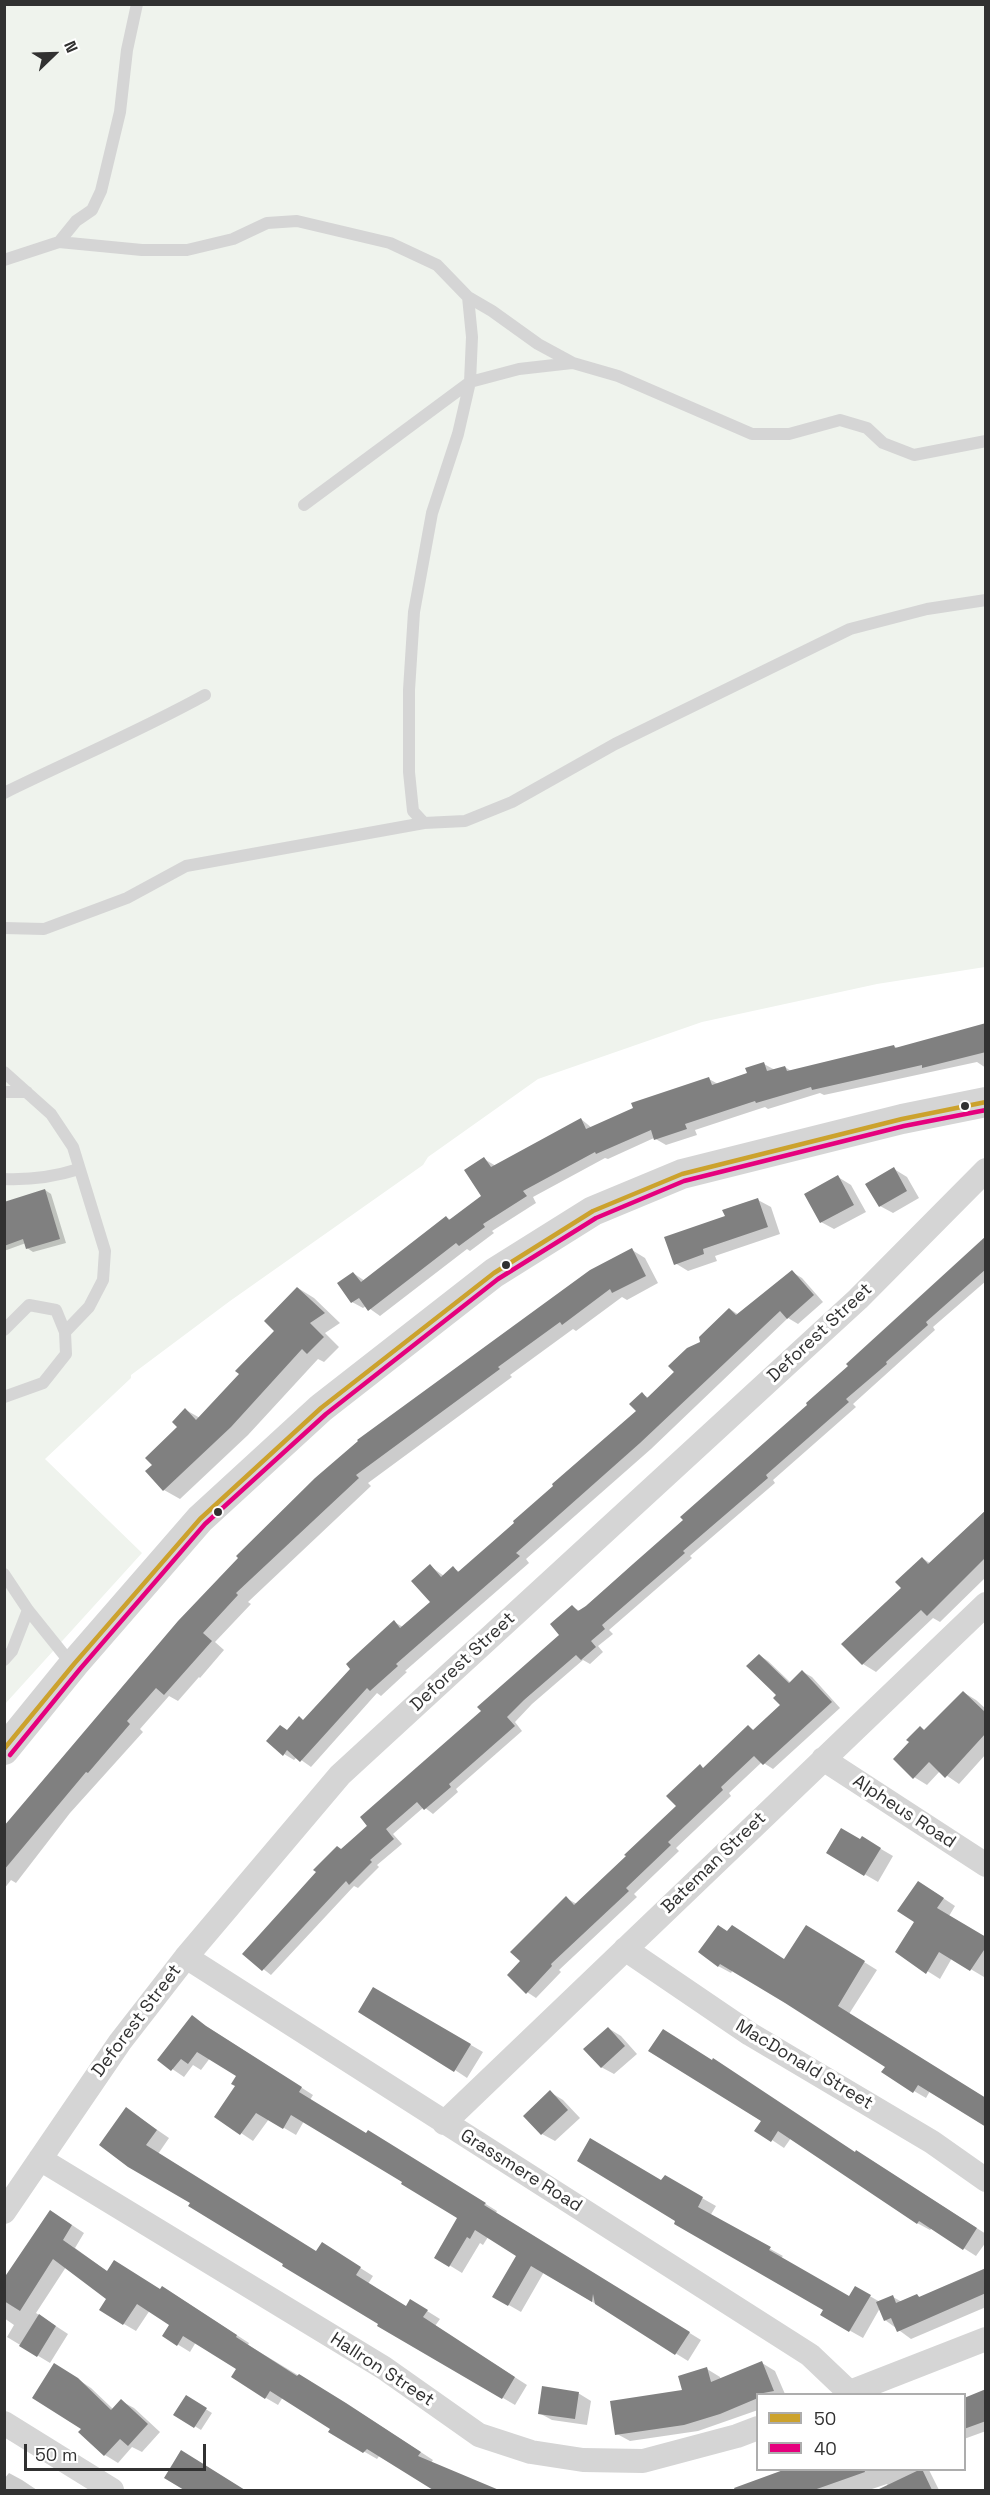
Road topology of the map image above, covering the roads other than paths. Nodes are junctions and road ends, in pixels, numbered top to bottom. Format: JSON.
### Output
{"nodes":[{"id":1,"x":137,"y":4,"type":"edge"},
{"id":2,"x":59,"y":242,"type":"junction"},
{"id":3,"x":4,"y":260,"type":"edge"},
{"id":4,"x":468,"y":297,"type":"junction"},
{"id":5,"x":573,"y":363,"type":"junction"},
{"id":6,"x":470,"y":382,"type":"junction"},
{"id":7,"x":986,"y":441,"type":"edge"},
{"id":8,"x":304,"y":505,"type":"dead end"},
{"id":9,"x":986,"y":600,"type":"edge"},
{"id":10,"x":205,"y":695,"type":"dead end"},
{"id":11,"x":4,"y":793,"type":"edge"},
{"id":12,"x":423,"y":823,"type":"junction"},
{"id":13,"x":4,"y":928,"type":"edge"},
{"id":14,"x":4,"y":1072,"type":"edge"},
{"id":15,"x":4,"y":1092,"type":"edge"},
{"id":16,"x":27,"y":1092,"type":"junction"},
{"id":17,"x":986,"y":1102,"type":"edge"},
{"id":18,"x":79,"y":1169,"type":"junction"},
{"id":19,"x":986,"y":1170,"type":"edge"},
{"id":20,"x":4,"y":1179,"type":"edge"},
{"id":21,"x":4,"y":1330,"type":"edge"},
{"id":22,"x":65,"y":1332,"type":"junction"},
{"id":23,"x":4,"y":1397,"type":"edge"},
{"id":24,"x":5,"y":1576,"type":"edge"},
{"id":25,"x":986,"y":1604,"type":"edge"},
{"id":26,"x":28,"y":1610,"type":"junction"},
{"id":27,"x":4,"y":1660,"type":"edge"},
{"id":28,"x":73,"y":1666,"type":"junction"},
{"id":29,"x":4,"y":1750,"type":"edge"},
{"id":30,"x":823,"y":1759,"type":"junction"},
{"id":31,"x":986,"y":1865,"type":"edge"},
{"id":32,"x":625,"y":1948,"type":"junction"},
{"id":33,"x":186,"y":1957,"type":"junction"},
{"id":34,"x":444,"y":2123,"type":"junction"},
{"id":35,"x":40,"y":2158,"type":"junction"},
{"id":36,"x":986,"y":2180,"type":"edge"},
{"id":37,"x":4,"y":2212,"type":"edge"},
{"id":38,"x":986,"y":2339,"type":"edge"},
{"id":39,"x":846,"y":2393,"type":"edge"},
{"id":40,"x":850,"y":2393,"type":"edge"},
{"id":41,"x":4,"y":2423,"type":"edge"},
{"id":42,"x":756,"y":2429,"type":"edge"},
{"id":43,"x":84,"y":2482,"type":"edge"},
{"id":44,"x":112,"y":2490,"type":"edge"}],
"edges":[{"from":1,"to":2,"type":"lane"},
{"from":2,"to":3,"type":"lane"},
{"from":2,"to":4,"type":"lane"},
{"from":4,"to":5,"type":"lane"},
{"from":4,"to":6,"type":"lane"},
{"from":5,"to":6,"type":"lane"},
{"from":5,"to":7,"type":"lane"},
{"from":6,"to":8,"type":"lane"},
{"from":6,"to":12,"type":"lane"},
{"from":9,"to":12,"type":"lane"},
{"from":10,"to":11,"type":"lane"},
{"from":12,"to":13,"type":"lane"},
{"from":14,"to":16,"type":"lane"},
{"from":15,"to":16,"type":"lane"},
{"from":16,"to":18,"type":"lane"},
{"from":17,"to":28,"type":"street"},
{"from":18,"to":20,"type":"lane"},
{"from":18,"to":22,"type":"lane"},
{"from":19,"to":33,"type":"street","name":"Deforest Street"},
{"from":21,"to":22,"type":"lane"},
{"from":22,"to":23,"type":"lane"},
{"from":24,"to":26,"type":"lane"},
{"from":25,"to":30,"type":"street","name":"Bateman Street"},
{"from":26,"to":27,"type":"lane"},
{"from":26,"to":28,"type":"lane"},
{"from":28,"to":29,"type":"street"},
{"from":30,"to":31,"type":"street","name":"Alpheus Road"},
{"from":30,"to":32,"type":"street","name":"Bateman Street"},
{"from":32,"to":34,"type":"street","name":"Bateman Street"},
{"from":32,"to":36,"type":"street","name":"MacDonald Street"},
{"from":33,"to":34,"type":"street","name":"Grassmere Road"},
{"from":33,"to":35,"type":"street","name":"Deforest Street"},
{"from":34,"to":39,"type":"street","name":"Grassmere Road"},
{"from":35,"to":37,"type":"street","name":"Deforest Street"},
{"from":35,"to":42,"type":"street","name":"Hallron Street"},
{"from":38,"to":40,"type":"street"},
{"from":41,"to":43,"type":"street"},
{"from":43,"to":44,"type":"street"}]}
